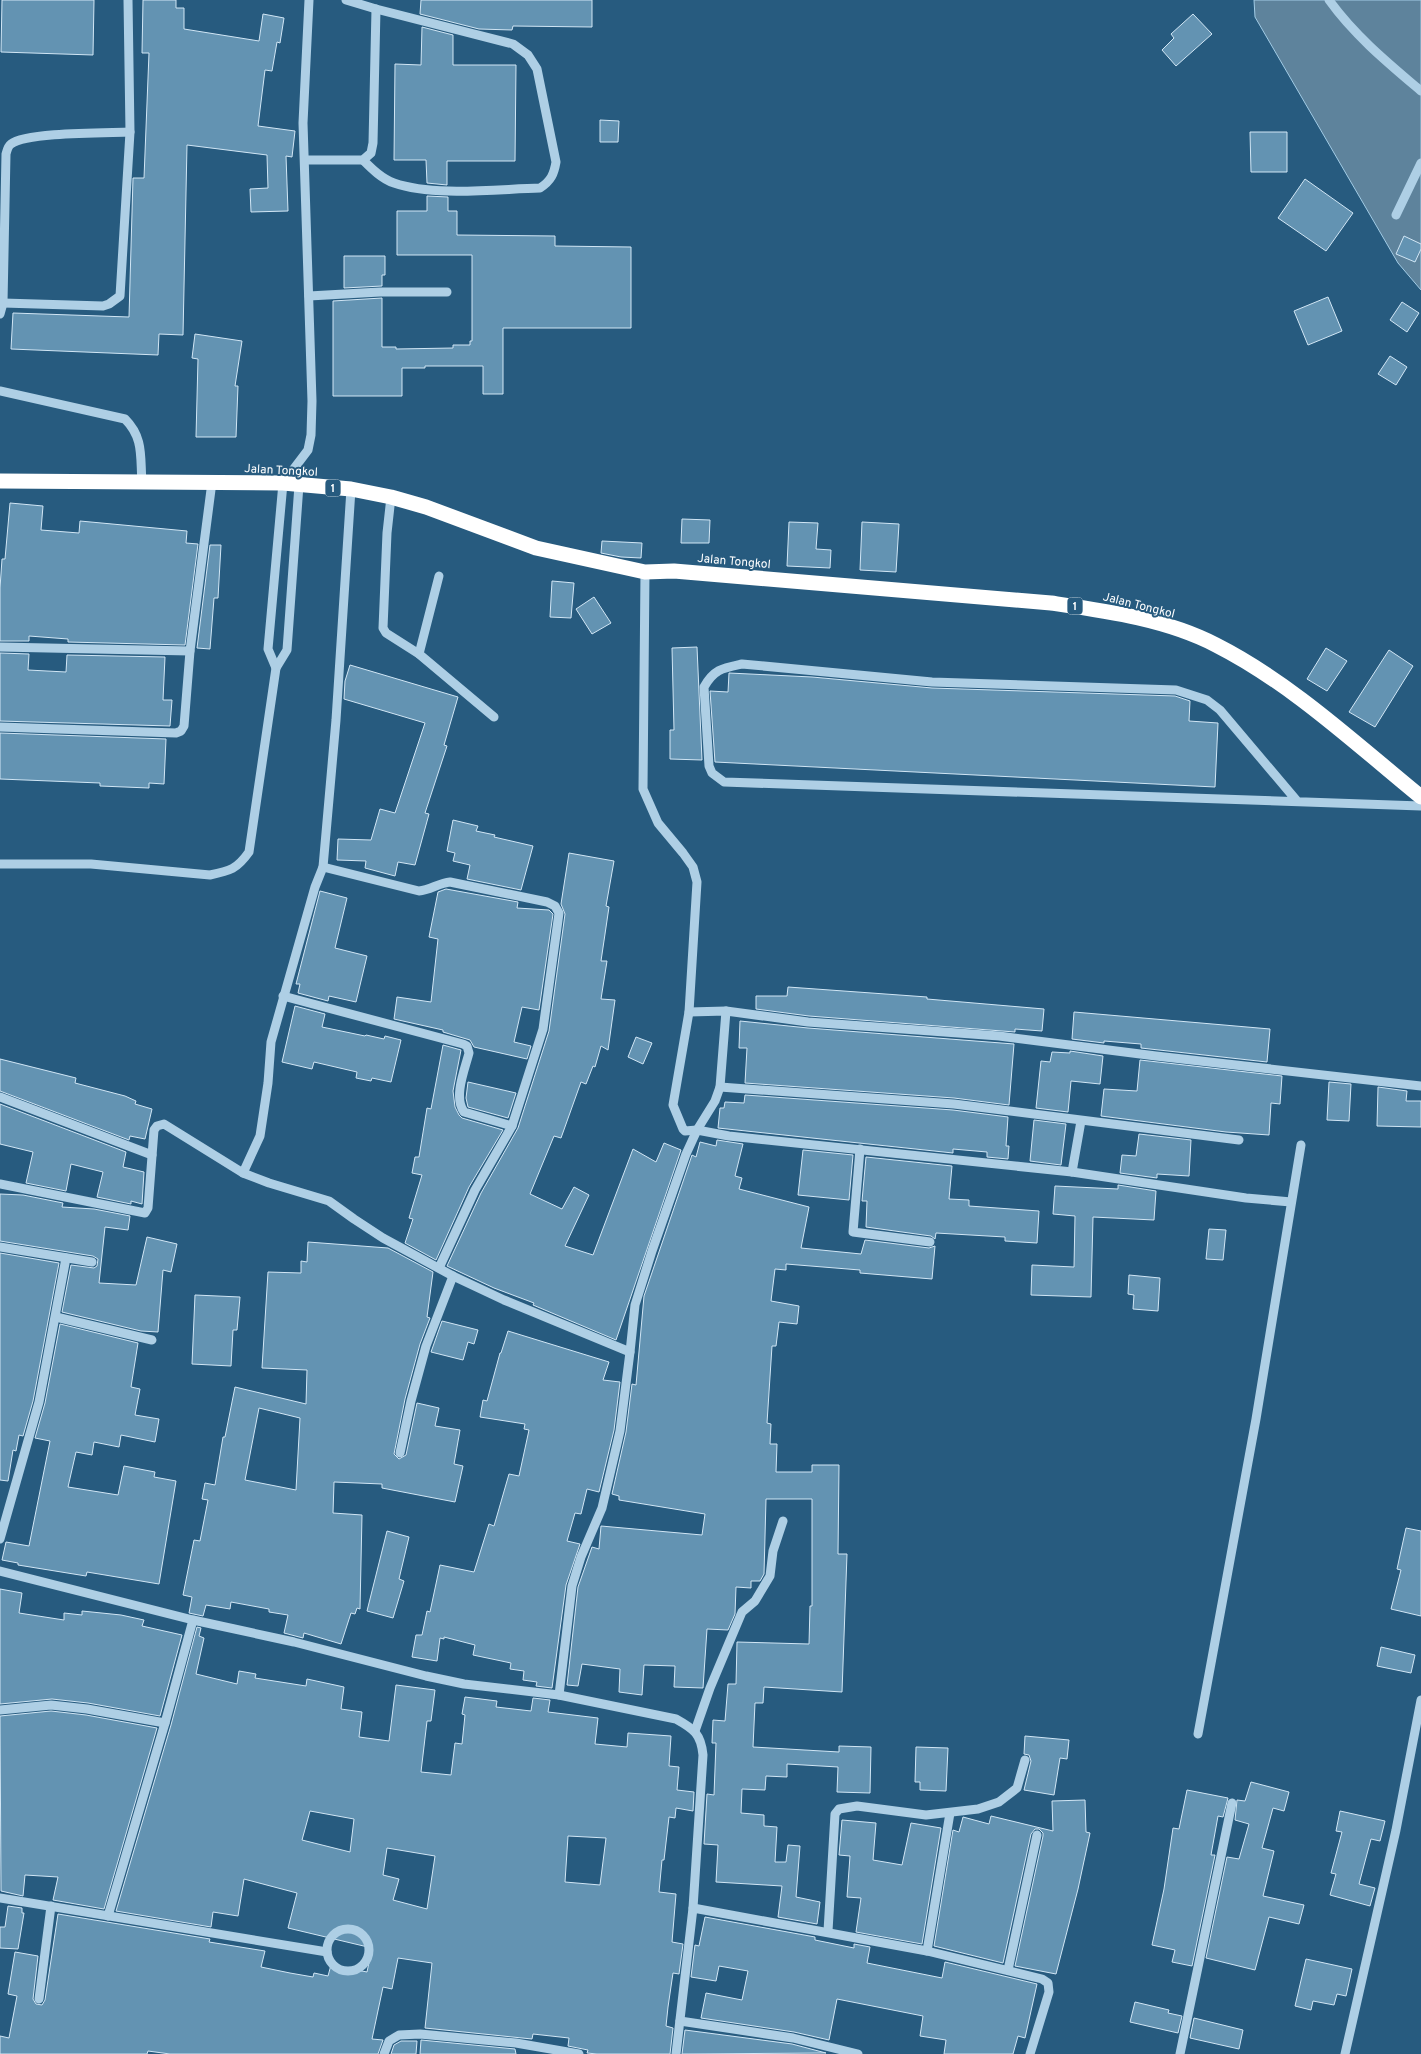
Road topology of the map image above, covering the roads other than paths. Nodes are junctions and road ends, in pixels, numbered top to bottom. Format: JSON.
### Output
{"nodes":[{"id":1,"x":128,"y":0,"type":"edge"},
{"id":2,"x":309,"y":0,"type":"edge"},
{"id":3,"x":346,"y":0,"type":"edge"},
{"id":4,"x":1329,"y":0,"type":"edge"},
{"id":5,"x":376,"y":10,"type":"junction"},
{"id":6,"x":1421,"y":91,"type":"edge"},
{"id":7,"x":130,"y":132,"type":"junction"},
{"id":8,"x":305,"y":160,"type":"junction"},
{"id":9,"x":363,"y":160,"type":"junction"},
{"id":10,"x":1421,"y":163,"type":"edge"},
{"id":11,"x":1396,"y":215,"type":"dead end"},
{"id":12,"x":447,"y":292,"type":"dead end"},
{"id":13,"x":309,"y":296,"type":"junction"},
{"id":14,"x":3,"y":303,"type":"junction"},
{"id":15,"x":0,"y":314,"type":"edge"},
{"id":16,"x":0,"y":391,"type":"edge"},
{"id":17,"x":293,"y":468,"type":"junction"},
{"id":18,"x":0,"y":481,"type":"edge"},
{"id":19,"x":142,"y":482,"type":"junction"},
{"id":20,"x":212,"y":482,"type":"junction"},
{"id":21,"x":283,"y":483,"type":"junction"},
{"id":22,"x":300,"y":485,"type":"junction"},
{"id":23,"x":351,"y":489,"type":"junction"},
{"id":24,"x":391,"y":497,"type":"junction"},
{"id":25,"x":649,"y":572,"type":"junction"},
{"id":26,"x":439,"y":576,"type":"dead end"},
{"id":27,"x":0,"y":647,"type":"edge"},
{"id":28,"x":190,"y":651,"type":"junction"},
{"id":29,"x":419,"y":654,"type":"junction"},
{"id":30,"x":276,"y":668,"type":"junction"},
{"id":31,"x":494,"y":717,"type":"dead end"},
{"id":32,"x":0,"y":727,"type":"edge"},
{"id":33,"x":1421,"y":797,"type":"edge"},
{"id":34,"x":1297,"y":800,"type":"junction"},
{"id":35,"x":1421,"y":806,"type":"edge"},
{"id":36,"x":0,"y":864,"type":"edge"},
{"id":37,"x":323,"y":867,"type":"junction"},
{"id":38,"x":283,"y":996,"type":"junction"},
{"id":39,"x":726,"y":1011,"type":"junction"},
{"id":40,"x":689,"y":1012,"type":"junction"},
{"id":41,"x":1421,"y":1086,"type":"edge"},
{"id":42,"x":720,"y":1087,"type":"junction"},
{"id":43,"x":0,"y":1097,"type":"edge"},
{"id":44,"x":1081,"y":1121,"type":"junction"},
{"id":45,"x":512,"y":1126,"type":"junction"},
{"id":46,"x":696,"y":1130,"type":"junction"},
{"id":47,"x":1239,"y":1140,"type":"dead end"},
{"id":48,"x":1301,"y":1145,"type":"dead end"},
{"id":49,"x":860,"y":1149,"type":"junction"},
{"id":50,"x":152,"y":1155,"type":"junction"},
{"id":51,"x":1072,"y":1172,"type":"junction"},
{"id":52,"x":244,"y":1173,"type":"junction"},
{"id":53,"x":0,"y":1184,"type":"edge"},
{"id":54,"x":1290,"y":1202,"type":"junction"},
{"id":55,"x":930,"y":1242,"type":"dead end"},
{"id":56,"x":0,"y":1247,"type":"edge"},
{"id":57,"x":66,"y":1258,"type":"junction"},
{"id":58,"x":92,"y":1262,"type":"dead end"},
{"id":59,"x":439,"y":1268,"type":"junction"},
{"id":60,"x":453,"y":1276,"type":"junction"},
{"id":61,"x":56,"y":1317,"type":"junction"},
{"id":62,"x":152,"y":1340,"type":"dead end"},
{"id":63,"x":630,"y":1352,"type":"junction"},
{"id":64,"x":400,"y":1453,"type":"dead end"},
{"id":65,"x":783,"y":1521,"type":"dead end"},
{"id":66,"x":0,"y":1539,"type":"edge"},
{"id":67,"x":0,"y":1571,"type":"edge"},
{"id":68,"x":192,"y":1620,"type":"junction"},
{"id":69,"x":559,"y":1695,"type":"junction"},
{"id":70,"x":1421,"y":1700,"type":"edge"},
{"id":71,"x":0,"y":1710,"type":"edge"},
{"id":72,"x":166,"y":1722,"type":"junction"},
{"id":73,"x":695,"y":1731,"type":"junction"},
{"id":74,"x":1198,"y":1734,"type":"dead end"},
{"id":75,"x":1025,"y":1760,"type":"dead end"},
{"id":76,"x":1232,"y":1803,"type":"dead end"},
{"id":77,"x":950,"y":1813,"type":"junction"},
{"id":78,"x":1037,"y":1835,"type":"dead end"},
{"id":79,"x":0,"y":1898,"type":"edge"},
{"id":80,"x":51,"y":1906,"type":"junction"},
{"id":81,"x":693,"y":1908,"type":"junction"},
{"id":82,"x":108,"y":1916,"type":"junction"},
{"id":83,"x":828,"y":1931,"type":"junction"},
{"id":84,"x":926,"y":1951,"type":"junction"},
{"id":85,"x":327,"y":1952,"type":"junction"},
{"id":86,"x":1008,"y":1970,"type":"junction"},
{"id":87,"x":39,"y":1999,"type":"dead end"},
{"id":88,"x":680,"y":2021,"type":"junction"},
{"id":89,"x":384,"y":2054,"type":"edge"},
{"id":90,"x":579,"y":2054,"type":"edge"},
{"id":91,"x":676,"y":2054,"type":"edge"},
{"id":92,"x":858,"y":2054,"type":"edge"},
{"id":93,"x":1030,"y":2054,"type":"edge"},
{"id":94,"x":1180,"y":2054,"type":"edge"},
{"id":95,"x":1345,"y":2054,"type":"edge"}],
"edges":[{"from":1,"to":7,"type":"street"},
{"from":2,"to":8,"type":"street"},
{"from":3,"to":5,"type":"street"},
{"from":4,"to":6,"type":"street"},
{"from":5,"to":9,"type":"street"},
{"from":5,"to":9,"type":"street"},
{"from":7,"to":14,"type":"street"},
{"from":7,"to":14,"type":"street"},
{"from":8,"to":9,"type":"street"},
{"from":8,"to":13,"type":"street"},
{"from":10,"to":11,"type":"street"},
{"from":12,"to":13,"type":"street"},
{"from":13,"to":17,"type":"street"},
{"from":14,"to":15,"type":"street"},
{"from":16,"to":19,"type":"street"},
{"from":17,"to":21,"type":"street"},
{"from":17,"to":22,"type":"street"},
{"from":18,"to":19,"type":"highway","name":"Jalan Tongkol","number":"1"},
{"from":19,"to":20,"type":"highway","name":"Jalan Tongkol","number":"1"},
{"from":20,"to":21,"type":"highway","name":"Jalan Tongkol","number":"1"},
{"from":20,"to":28,"type":"street"},
{"from":21,"to":22,"type":"highway","name":"Jalan Tongkol","number":"1"},
{"from":21,"to":30,"type":"street"},
{"from":22,"to":23,"type":"highway","name":"Jalan Tongkol","number":"1"},
{"from":22,"to":30,"type":"street"},
{"from":23,"to":24,"type":"highway","name":"Jalan Tongkol","number":"1"},
{"from":23,"to":37,"type":"street"},
{"from":24,"to":25,"type":"highway","name":"Jalan Tongkol","number":"1"},
{"from":24,"to":29,"type":"street"},
{"from":25,"to":33,"type":"highway","name":"Jalan Tongkol","number":"1"},
{"from":25,"to":40,"type":"street"},
{"from":26,"to":29,"type":"street"},
{"from":27,"to":28,"type":"street"},
{"from":28,"to":32,"type":"street"},
{"from":29,"to":31,"type":"street"},
{"from":30,"to":36,"type":"street"},
{"from":34,"to":34,"type":"street"},
{"from":34,"to":35,"type":"street"},
{"from":37,"to":38,"type":"street"},
{"from":37,"to":45,"type":"street"},
{"from":38,"to":45,"type":"street"},
{"from":38,"to":52,"type":"street"},
{"from":39,"to":40,"type":"street"},
{"from":39,"to":41,"type":"street"},
{"from":39,"to":42,"type":"street"},
{"from":40,"to":46,"type":"street"},
{"from":42,"to":44,"type":"street"},
{"from":42,"to":46,"type":"street"},
{"from":43,"to":50,"type":"street"},
{"from":44,"to":47,"type":"street"},
{"from":44,"to":51,"type":"street"},
{"from":45,"to":59,"type":"street"},
{"from":46,"to":49,"type":"street"},
{"from":46,"to":63,"type":"street"},
{"from":48,"to":54,"type":"street"},
{"from":49,"to":51,"type":"street"},
{"from":49,"to":55,"type":"street"},
{"from":50,"to":52,"type":"street"},
{"from":50,"to":53,"type":"street"},
{"from":51,"to":54,"type":"street"},
{"from":52,"to":59,"type":"street"},
{"from":54,"to":74,"type":"street"},
{"from":56,"to":57,"type":"street"},
{"from":57,"to":58,"type":"street"},
{"from":57,"to":61,"type":"street"},
{"from":59,"to":60,"type":"street"},
{"from":60,"to":63,"type":"street"},
{"from":60,"to":64,"type":"street"},
{"from":61,"to":62,"type":"street"},
{"from":61,"to":66,"type":"street"},
{"from":63,"to":69,"type":"street"},
{"from":65,"to":73,"type":"street"},
{"from":67,"to":68,"type":"street"},
{"from":68,"to":69,"type":"street"},
{"from":68,"to":72,"type":"street"},
{"from":69,"to":73,"type":"street"},
{"from":70,"to":95,"type":"street"},
{"from":71,"to":72,"type":"street"},
{"from":72,"to":82,"type":"street"},
{"from":73,"to":81,"type":"street"},
{"from":75,"to":77,"type":"street"},
{"from":76,"to":94,"type":"street"},
{"from":77,"to":83,"type":"street"},
{"from":77,"to":84,"type":"street"},
{"from":78,"to":86,"type":"street"},
{"from":79,"to":80,"type":"street"},
{"from":80,"to":82,"type":"street"},
{"from":80,"to":87,"type":"street"},
{"from":81,"to":83,"type":"street"},
{"from":81,"to":88,"type":"street"},
{"from":82,"to":85,"type":"street"},
{"from":83,"to":84,"type":"street"},
{"from":84,"to":86,"type":"street"},
{"from":85,"to":85,"type":"street"},
{"from":86,"to":93,"type":"street"},
{"from":88,"to":91,"type":"street"},
{"from":88,"to":92,"type":"street"},
{"from":89,"to":90,"type":"street"}]}
